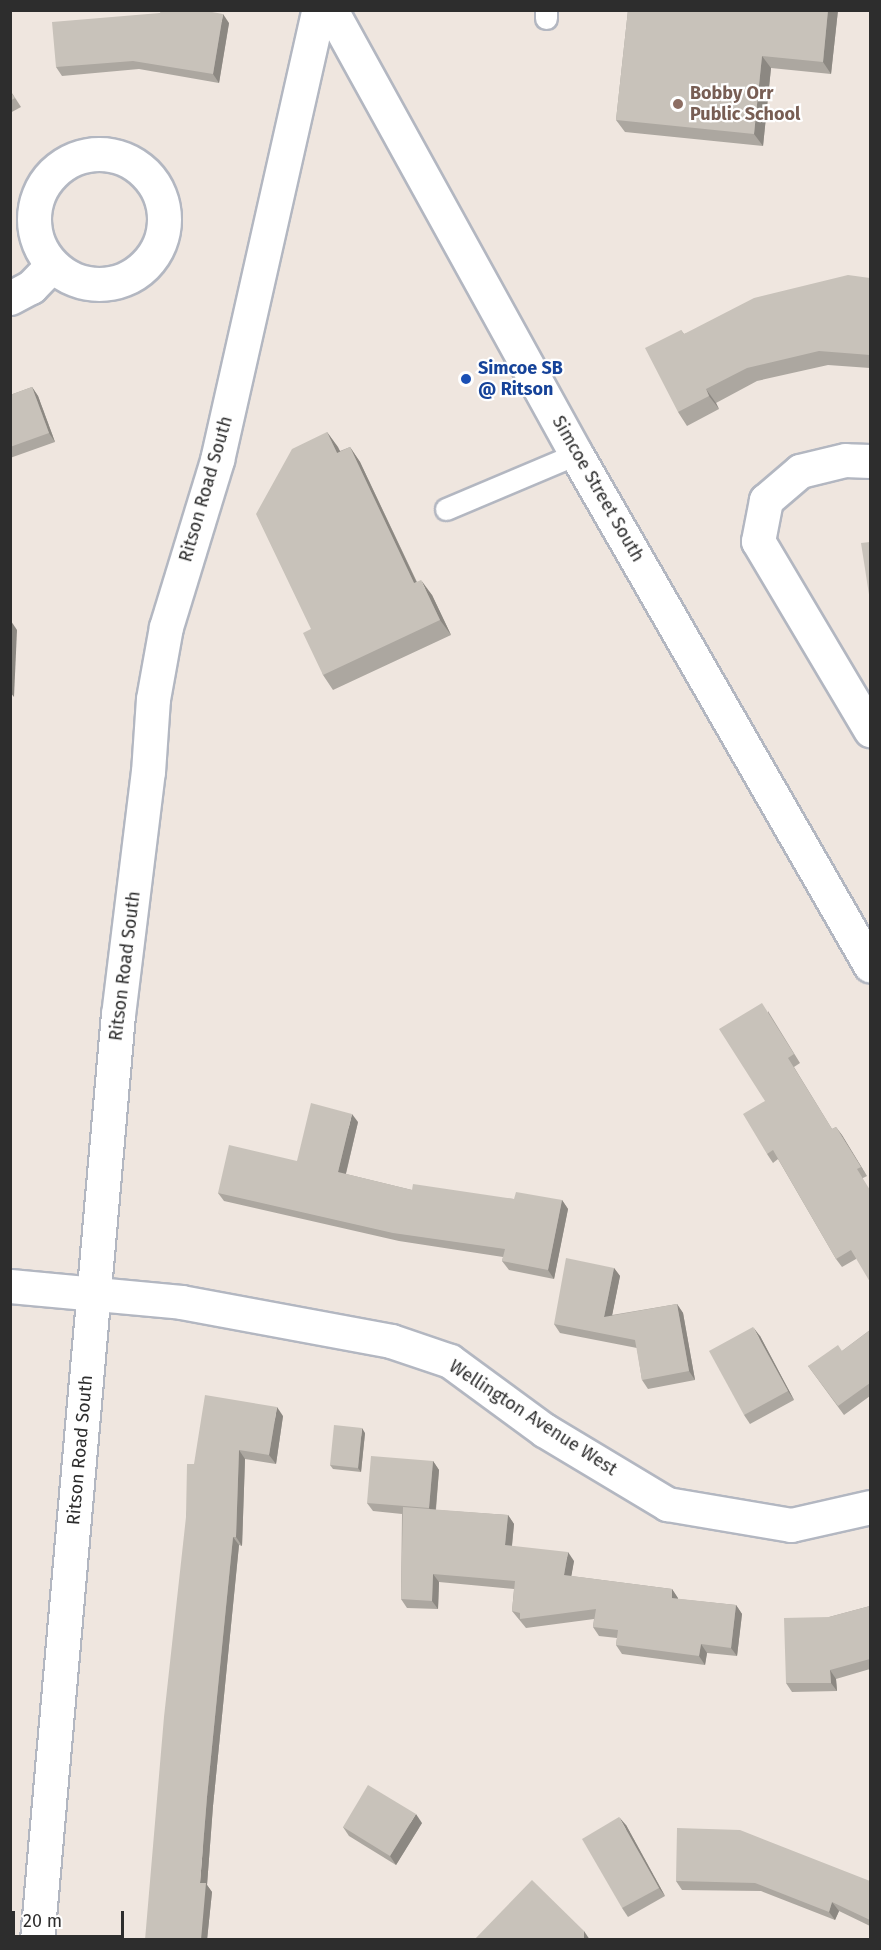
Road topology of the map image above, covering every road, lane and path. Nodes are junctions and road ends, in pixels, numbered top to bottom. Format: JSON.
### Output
{"nodes":[{"id":1,"x":318,"y":10,"type":"edge"},
{"id":2,"x":332,"y":10,"type":"edge"},
{"id":3,"x":52,"y":265,"type":"dead end"},
{"id":4,"x":10,"y":298,"type":"edge"},
{"id":5,"x":576,"y":454,"type":"junction"},
{"id":6,"x":870,"y":461,"type":"edge"},
{"id":7,"x":446,"y":509,"type":"dead end"},
{"id":8,"x":870,"y":730,"type":"edge"},
{"id":9,"x":870,"y":965,"type":"edge"},
{"id":10,"x":10,"y":1286,"type":"edge"},
{"id":11,"x":94,"y":1293,"type":"junction"},
{"id":12,"x":870,"y":1507,"type":"edge"},
{"id":13,"x":37,"y":1940,"type":"edge"}],
"edges":[{"from":1,"to":11,"type":"street","name":"Ritson Road South"},
{"from":2,"to":5,"type":"street","name":"Simcoe Street South"},
{"from":3,"to":4,"type":"street"},
{"from":5,"to":7,"type":"lane"},
{"from":5,"to":9,"type":"street","name":"Simcoe Street South"},
{"from":6,"to":8,"type":"street"},
{"from":10,"to":11,"type":"street","name":"Wellington Avenue West"},
{"from":11,"to":12,"type":"street","name":"Wellington Avenue West"},
{"from":11,"to":13,"type":"street","name":"Ritson Road South"}]}
